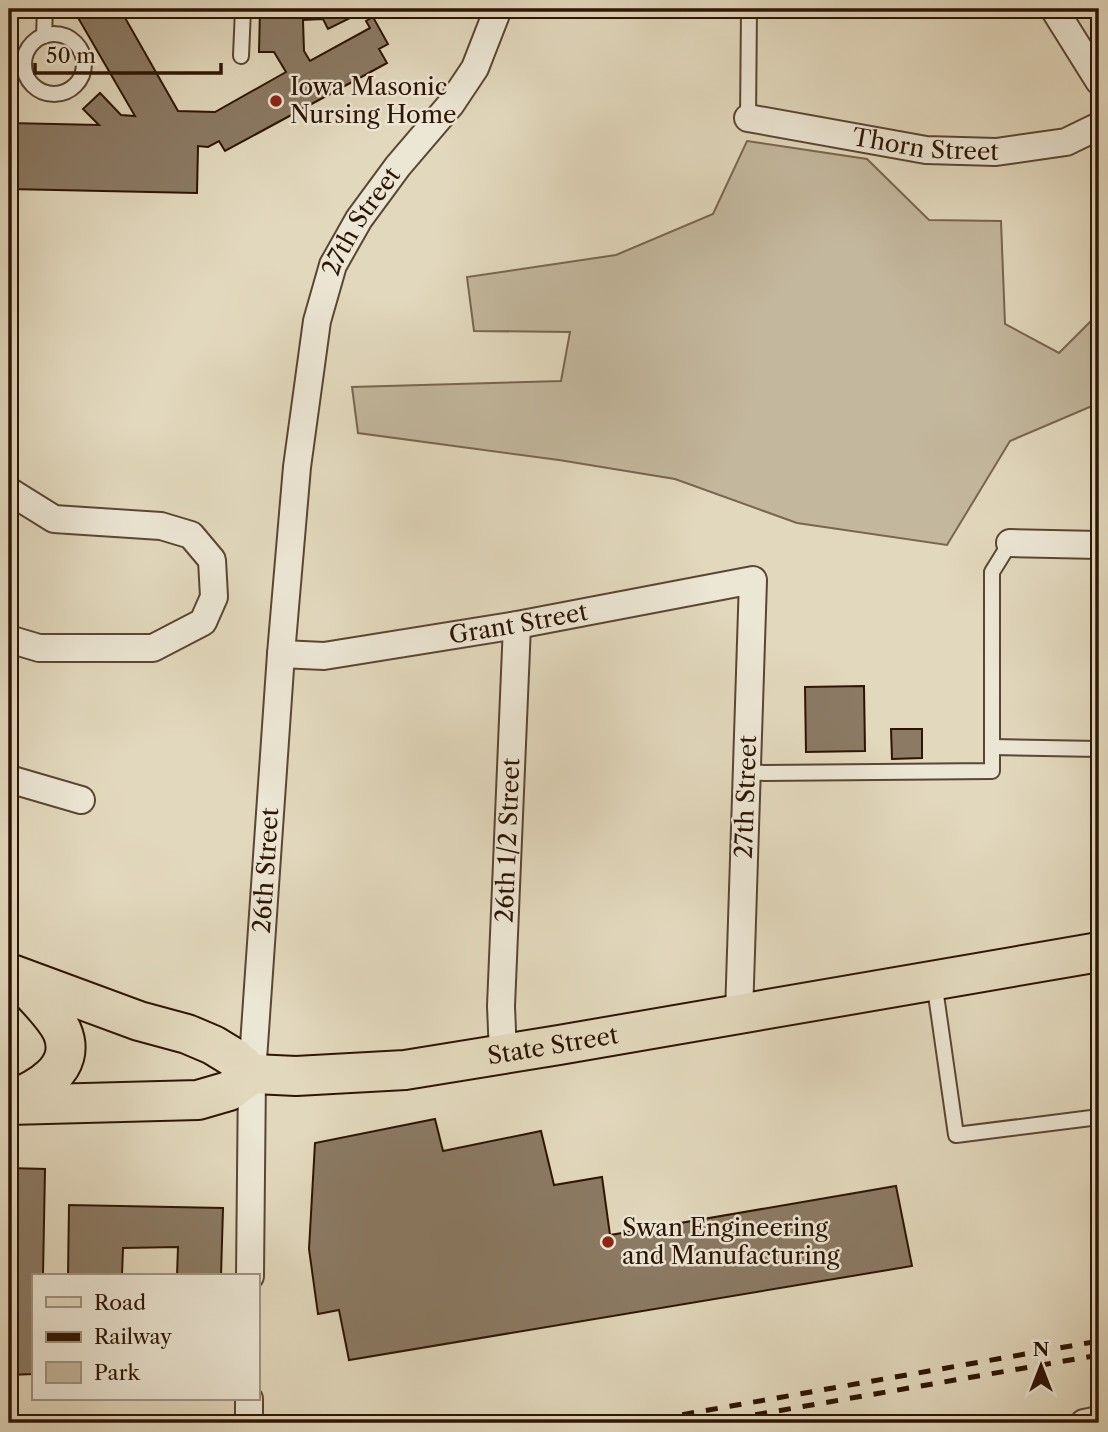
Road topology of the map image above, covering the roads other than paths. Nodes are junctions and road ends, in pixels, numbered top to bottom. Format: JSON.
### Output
{"nodes":[{"id":1,"x":45,"y":9,"type":"edge"},
{"id":2,"x":243,"y":9,"type":"edge"},
{"id":3,"x":498,"y":9,"type":"edge"},
{"id":4,"x":749,"y":9,"type":"edge"},
{"id":5,"x":1054,"y":9,"type":"edge"},
{"id":6,"x":44,"y":36,"type":"junction"},
{"id":7,"x":241,"y":56,"type":"dead end"},
{"id":8,"x":1099,"y":81,"type":"edge"},
{"id":9,"x":748,"y":118,"type":"joint"},
{"id":10,"x":1099,"y":126,"type":"edge"},
{"id":11,"x":297,"y":467,"type":"joint"},
{"id":12,"x":9,"y":491,"type":"edge"},
{"id":13,"x":1010,"y":543,"type":"joint"},
{"id":14,"x":1099,"y":545,"type":"edge"},
{"id":15,"x":753,"y":580,"type":"joint"},
{"id":16,"x":517,"y":625,"type":"junction"},
{"id":17,"x":9,"y":639,"type":"edge"},
{"id":18,"x":281,"y":654,"type":"junction"},
{"id":19,"x":992,"y":747,"type":"junction"},
{"id":20,"x":1099,"y":749,"type":"edge"},
{"id":21,"x":747,"y":773,"type":"junction"},
{"id":22,"x":9,"y":779,"type":"edge"},
{"id":23,"x":81,"y":800,"type":"dead end"},
{"id":24,"x":1099,"y":952,"type":"edge"},
{"id":25,"x":13,"y":975,"type":"edge"},
{"id":26,"x":933,"y":981,"type":"junction"},
{"id":27,"x":739,"y":1014,"type":"junction"},
{"id":28,"x":503,"y":1055,"type":"junction"},
{"id":29,"x":252,"y":1074,"type":"junction"},
{"id":30,"x":9,"y":1103,"type":"edge"},
{"id":31,"x":1099,"y":1117,"type":"edge"},
{"id":32,"x":250,"y":1274,"type":"edge"},
{"id":33,"x":1099,"y":1420,"type":"edge"},
{"id":34,"x":1084,"y":1423,"type":"edge"}],
"edges":[{"from":1,"to":6,"type":"lane"},
{"from":2,"to":7,"type":"lane"},
{"from":3,"to":11,"type":"street","name":"27th Street"},
{"from":4,"to":9,"type":"lane"},
{"from":5,"to":8,"type":"street"},
{"from":6,"to":6,"type":"lane"},
{"from":9,"to":10,"type":"street","name":"Thorn Street"},
{"from":11,"to":18,"type":"street","name":"26th Street"},
{"from":12,"to":17,"type":"street"},
{"from":13,"to":14,"type":"street"},
{"from":13,"to":19,"type":"lane"},
{"from":15,"to":16,"type":"street","name":"Grant Street"},
{"from":15,"to":21,"type":"street","name":"27th Street"},
{"from":16,"to":18,"type":"street","name":"Grant Street"},
{"from":16,"to":28,"type":"street","name":"26th 1/2 Street"},
{"from":18,"to":29,"type":"street","name":"26th Street"},
{"from":19,"to":20,"type":"lane"},
{"from":19,"to":21,"type":"lane"},
{"from":21,"to":27,"type":"street","name":"27th Street"},
{"from":22,"to":23,"type":"street"},
{"from":24,"to":26,"type":"main road","name":"State Street"},
{"from":25,"to":29,"type":"main road"},
{"from":25,"to":30,"type":"main road"},
{"from":26,"to":27,"type":"main road","name":"State Street"},
{"from":26,"to":31,"type":"lane"},
{"from":27,"to":28,"type":"main road","name":"State Street"},
{"from":28,"to":29,"type":"main road","name":"State Street"},
{"from":29,"to":30,"type":"main road"},
{"from":29,"to":32,"type":"street","name":"26th Street"},
{"from":33,"to":34,"type":"street"}]}
